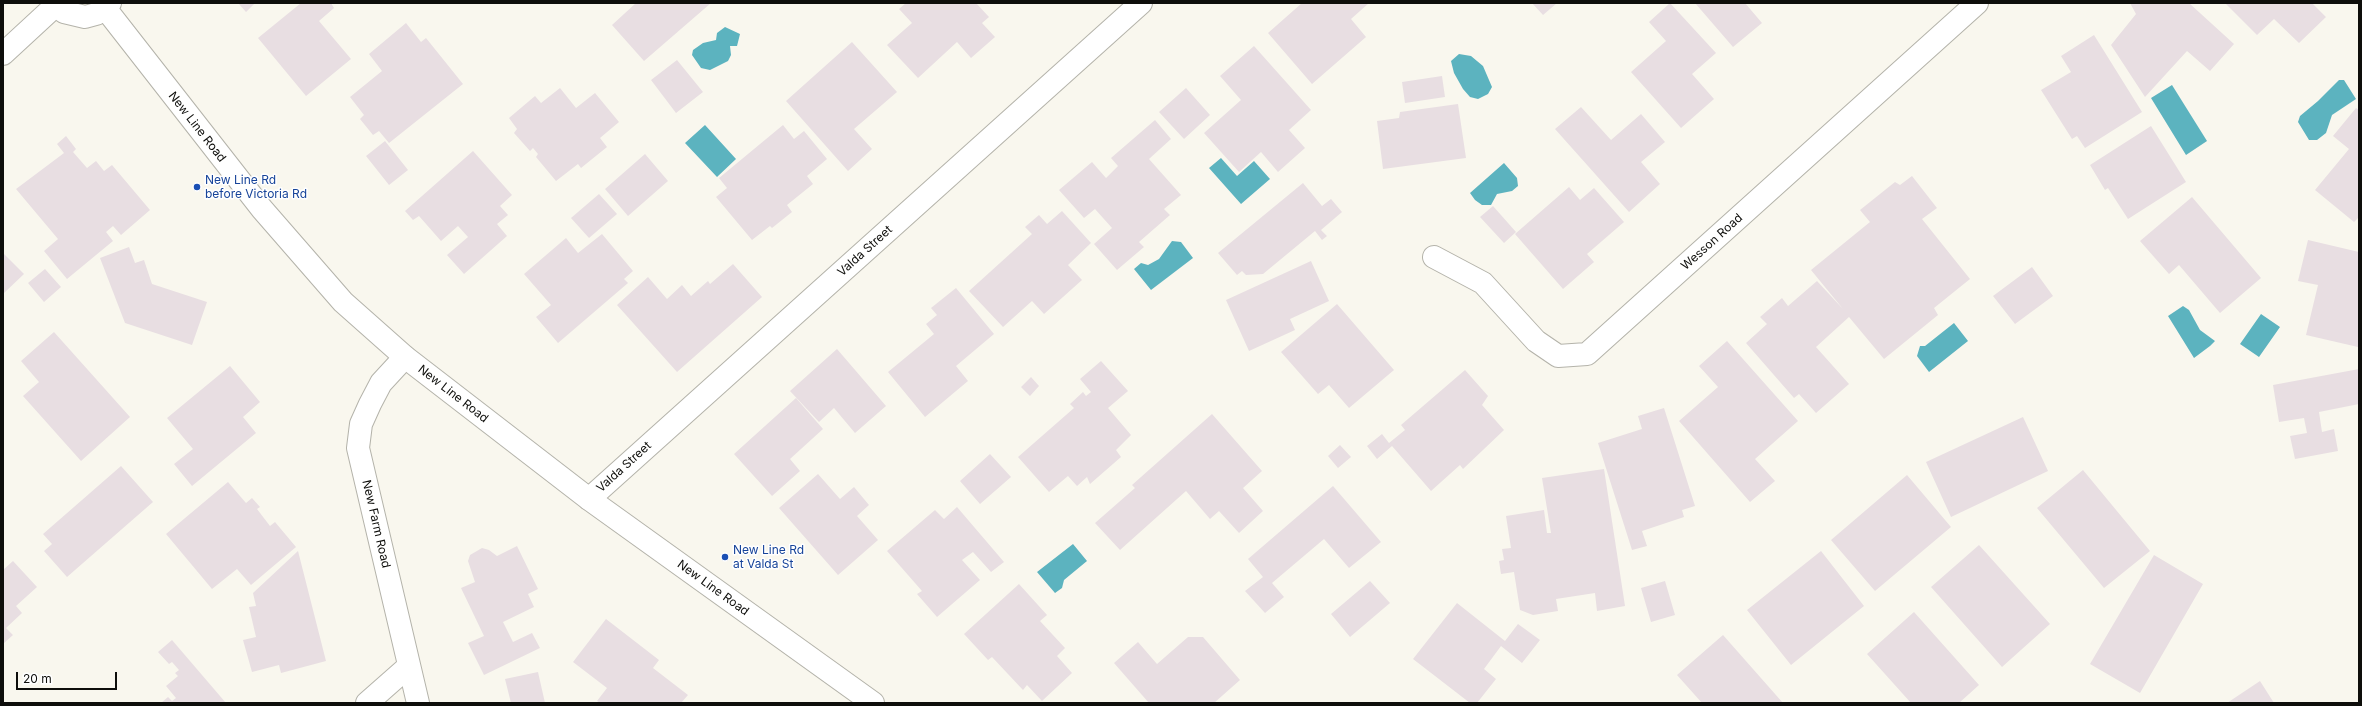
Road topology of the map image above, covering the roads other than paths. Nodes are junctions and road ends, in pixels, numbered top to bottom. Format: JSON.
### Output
{"nodes":[{"id":1,"x":1141,"y":3,"type":"edge"},
{"id":2,"x":1978,"y":3,"type":"edge"},
{"id":3,"x":54,"y":4,"type":"edge"},
{"id":4,"x":108,"y":6,"type":"edge"},
{"id":5,"x":3,"y":54,"type":"edge"},
{"id":6,"x":1434,"y":257,"type":"dead end"},
{"id":7,"x":405,"y":358,"type":"junction"},
{"id":8,"x":589,"y":499,"type":"junction"},
{"id":9,"x":409,"y":666,"type":"junction"},
{"id":10,"x":367,"y":703,"type":"edge"},
{"id":11,"x":418,"y":703,"type":"edge"},
{"id":12,"x":873,"y":703,"type":"edge"}],
"edges":[{"from":1,"to":8,"type":"street","name":"Valda Street"},
{"from":2,"to":6,"type":"street","name":"Wesson Road"},
{"from":3,"to":4,"type":"street"},
{"from":3,"to":5,"type":"street"},
{"from":4,"to":7,"type":"street","name":"New Line Road"},
{"from":7,"to":8,"type":"street","name":"New Line Road"},
{"from":7,"to":9,"type":"street","name":"New Farm Road"},
{"from":8,"to":12,"type":"street","name":"New Line Road"},
{"from":9,"to":10,"type":"street"},
{"from":9,"to":11,"type":"street","name":"New Farm Road"}]}
